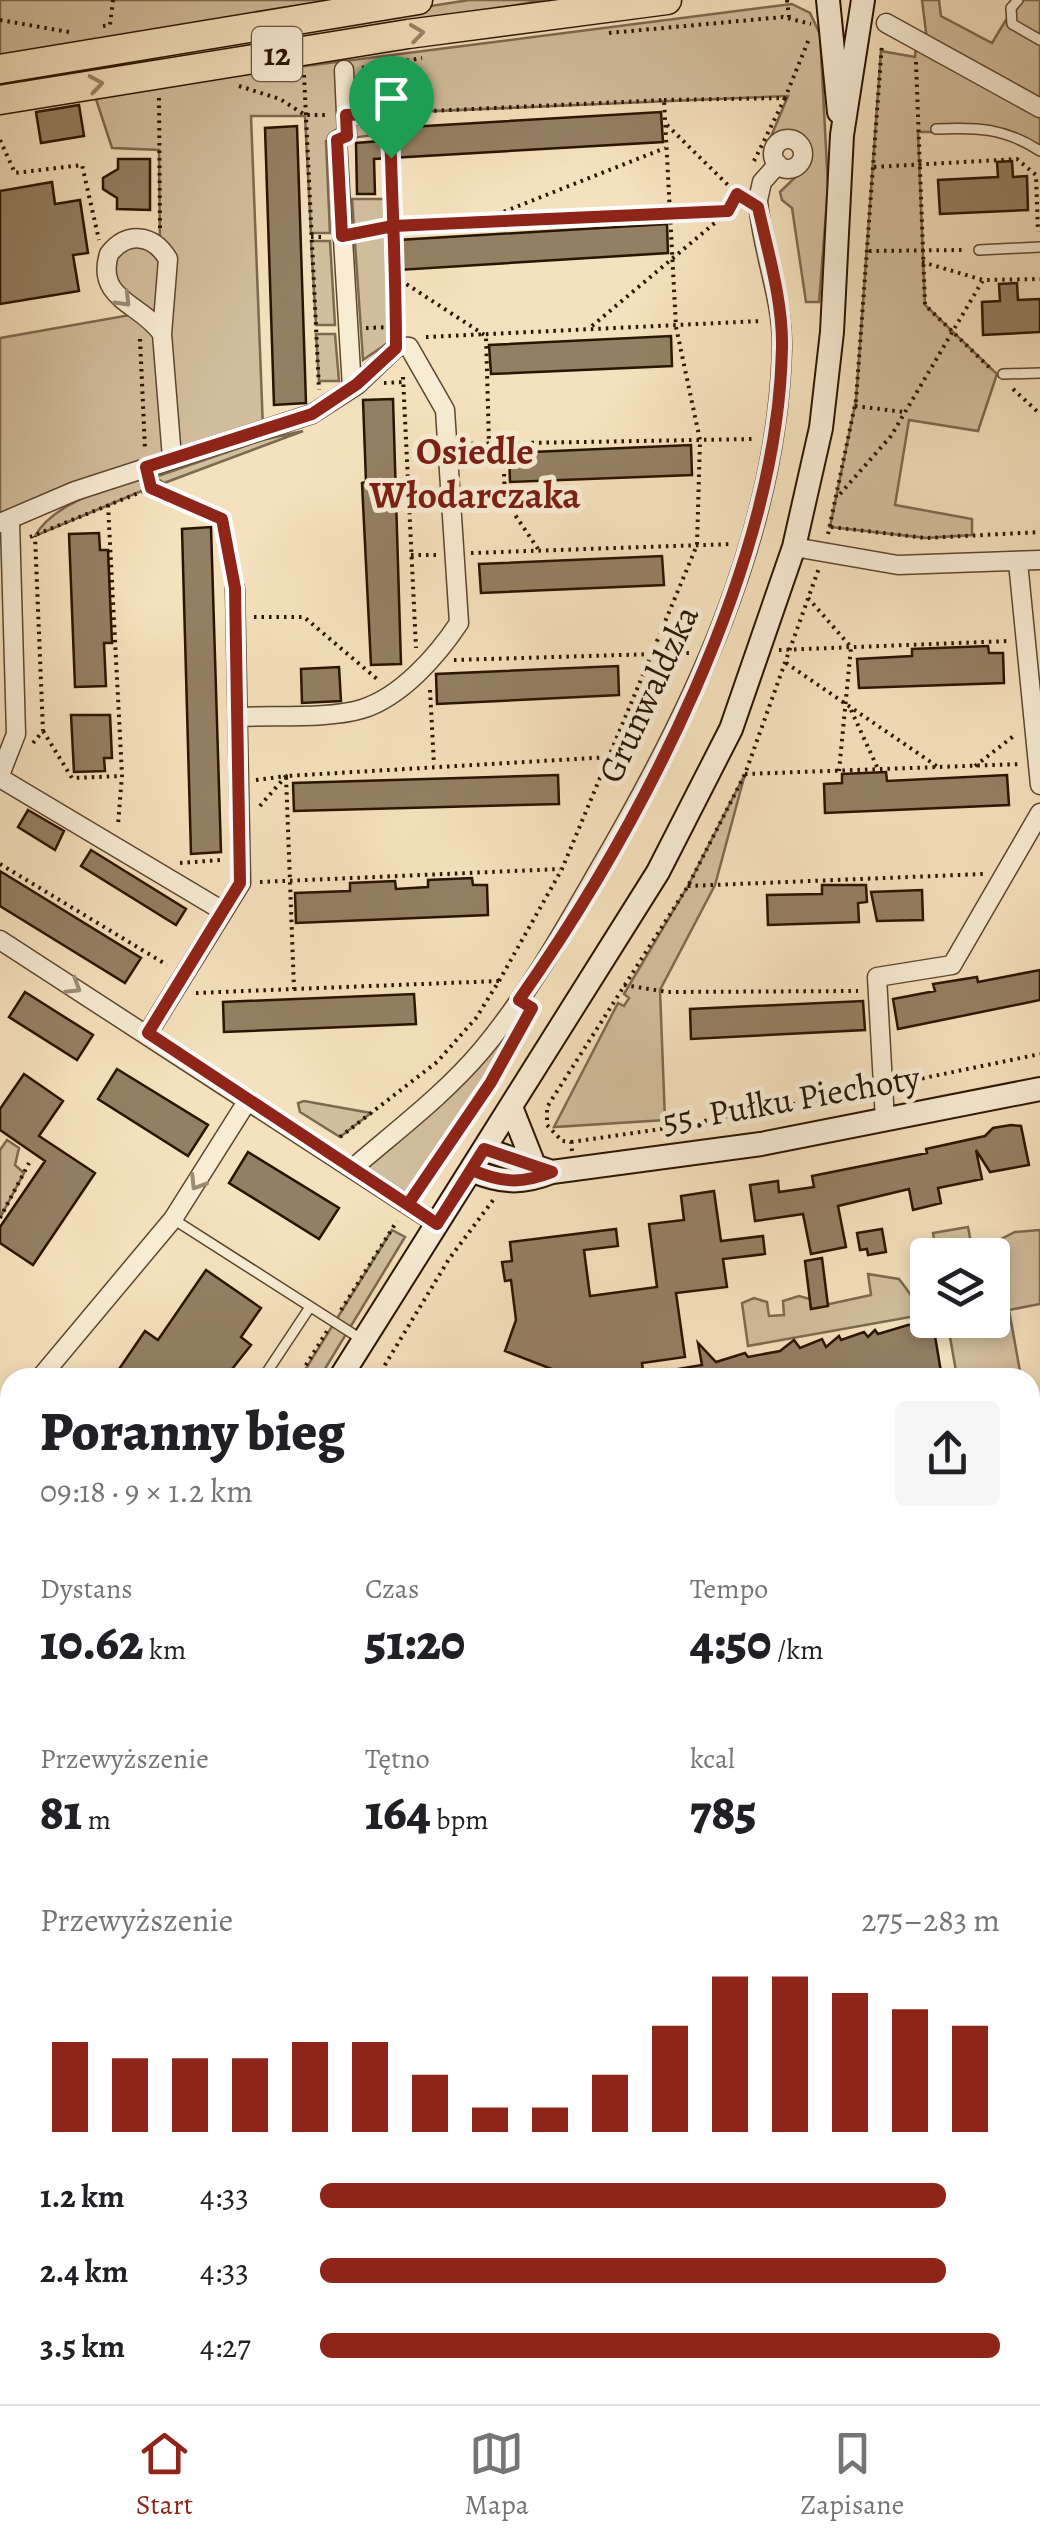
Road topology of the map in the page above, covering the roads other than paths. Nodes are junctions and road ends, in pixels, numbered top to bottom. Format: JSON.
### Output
{"nodes":[{"id":1,"x":418,"y":0,"type":"edge"},
{"id":2,"x":666,"y":0,"type":"edge"},
{"id":3,"x":828,"y":0,"type":"edge"},
{"id":4,"x":862,"y":0,"type":"edge"},
{"id":5,"x":1018,"y":0,"type":"edge"},
{"id":6,"x":886,"y":23,"type":"dead end"},
{"id":7,"x":1040,"y":40,"type":"edge"},
{"id":8,"x":0,"y":69,"type":"edge"},
{"id":9,"x":344,"y":70,"type":"dead end"},
{"id":10,"x":0,"y":100,"type":"edge"},
{"id":11,"x":1040,"y":108,"type":"edge"},
{"id":12,"x":936,"y":130,"type":"dead end"},
{"id":13,"x":842,"y":135,"type":"junction"},
{"id":14,"x":1040,"y":150,"type":"edge"},
{"id":15,"x":778,"y":164,"type":"dead end"},
{"id":16,"x":1039,"y":247,"type":"edge"},
{"id":17,"x":979,"y":250,"type":"road end"},
{"id":18,"x":162,"y":334,"type":"junction"},
{"id":19,"x":1040,"y":373,"type":"edge"},
{"id":20,"x":1000,"y":374,"type":"road end"},
{"id":21,"x":352,"y":388,"type":"junction"},
{"id":22,"x":172,"y":458,"type":"junction"},
{"id":23,"x":7,"y":528,"type":"edge"},
{"id":24,"x":794,"y":546,"type":"junction"},
{"id":25,"x":1040,"y":560,"type":"edge"},
{"id":26,"x":1018,"y":562,"type":"junction"},
{"id":27,"x":235,"y":588,"type":"road end"},
{"id":28,"x":238,"y":717,"type":"junction"},
{"id":29,"x":1038,"y":763,"type":"edge"},
{"id":30,"x":2,"y":778,"type":"edge"},
{"id":31,"x":1040,"y":785,"type":"edge"},
{"id":32,"x":1040,"y":813,"type":"edge"},
{"id":33,"x":224,"y":910,"type":"junction"},
{"id":34,"x":0,"y":940,"type":"edge"},
{"id":35,"x":148,"y":1033,"type":"junction"},
{"id":36,"x":1040,"y":1090,"type":"edge"},
{"id":37,"x":248,"y":1100,"type":"junction"},
{"id":38,"x":511,"y":1107,"type":"junction"},
{"id":39,"x":884,"y":1121,"type":"junction"},
{"id":40,"x":484,"y":1149,"type":"junction"},
{"id":41,"x":353,"y":1168,"type":"junction"},
{"id":42,"x":543,"y":1169,"type":"junction"},
{"id":43,"x":472,"y":1170,"type":"junction"},
{"id":44,"x":173,"y":1219,"type":"junction"},
{"id":45,"x":437,"y":1224,"type":"junction"},
{"id":46,"x":310,"y":1306,"type":"junction"},
{"id":47,"x":364,"y":1340,"type":"junction"},
{"id":48,"x":48,"y":1368,"type":"edge"},
{"id":49,"x":269,"y":1368,"type":"edge"},
{"id":50,"x":346,"y":1368,"type":"edge"}],
"edges":[{"from":1,"to":8,"type":"main road","number":"12"},
{"from":10,"to":2,"type":"main road","number":"12","one_way":true},
{"from":3,"to":13,"type":"street"},
{"from":4,"to":13,"type":"street"},
{"from":5,"to":7,"type":"lane"},
{"from":6,"to":11,"type":"street"},
{"from":9,"to":21,"type":"street"},
{"from":12,"to":14,"type":"lane"},
{"from":13,"to":24,"type":"street"},
{"from":15,"to":41,"type":"street","name":"Grunwaldzka"},
{"from":16,"to":17,"type":"lane"},
{"from":18,"to":18,"type":"street","one_way":true},
{"from":18,"to":22,"type":"street"},
{"from":19,"to":20,"type":"lane"},
{"from":21,"to":22,"type":"street"},
{"from":21,"to":28,"type":"street"},
{"from":22,"to":23,"type":"street"},
{"from":23,"to":30,"type":"street"},
{"from":24,"to":26,"type":"street"},
{"from":24,"to":38,"type":"street"},
{"from":25,"to":26,"type":"street"},
{"from":26,"to":29,"type":"street"},
{"from":27,"to":28,"type":"street"},
{"from":28,"to":33,"type":"street"},
{"from":29,"to":31,"type":"street"},
{"from":30,"to":33,"type":"street"},
{"from":32,"to":39,"type":"street"},
{"from":33,"to":35,"type":"street"},
{"from":34,"to":35,"type":"street","one_way":true},
{"from":35,"to":37,"type":"street"},
{"from":36,"to":39,"type":"street","name":"55. Pułku Piechoty"},
{"from":37,"to":41,"type":"street"},
{"from":37,"to":44,"type":"street","one_way":true},
{"from":38,"to":40,"type":"street"},
{"from":38,"to":42,"type":"street"},
{"from":39,"to":42,"type":"street","name":"55. Pułku Piechoty"},
{"from":40,"to":42,"type":"street","name":"55. Pułku Piechoty"},
{"from":40,"to":43,"type":"street"},
{"from":41,"to":45,"type":"street"},
{"from":42,"to":43,"type":"street","name":"55. Pułku Piechoty"},
{"from":43,"to":45,"type":"street"},
{"from":44,"to":46,"type":"lane"},
{"from":44,"to":48,"type":"street"},
{"from":45,"to":47,"type":"street"},
{"from":46,"to":47,"type":"lane"},
{"from":46,"to":49,"type":"lane"},
{"from":47,"to":50,"type":"street"}]}
